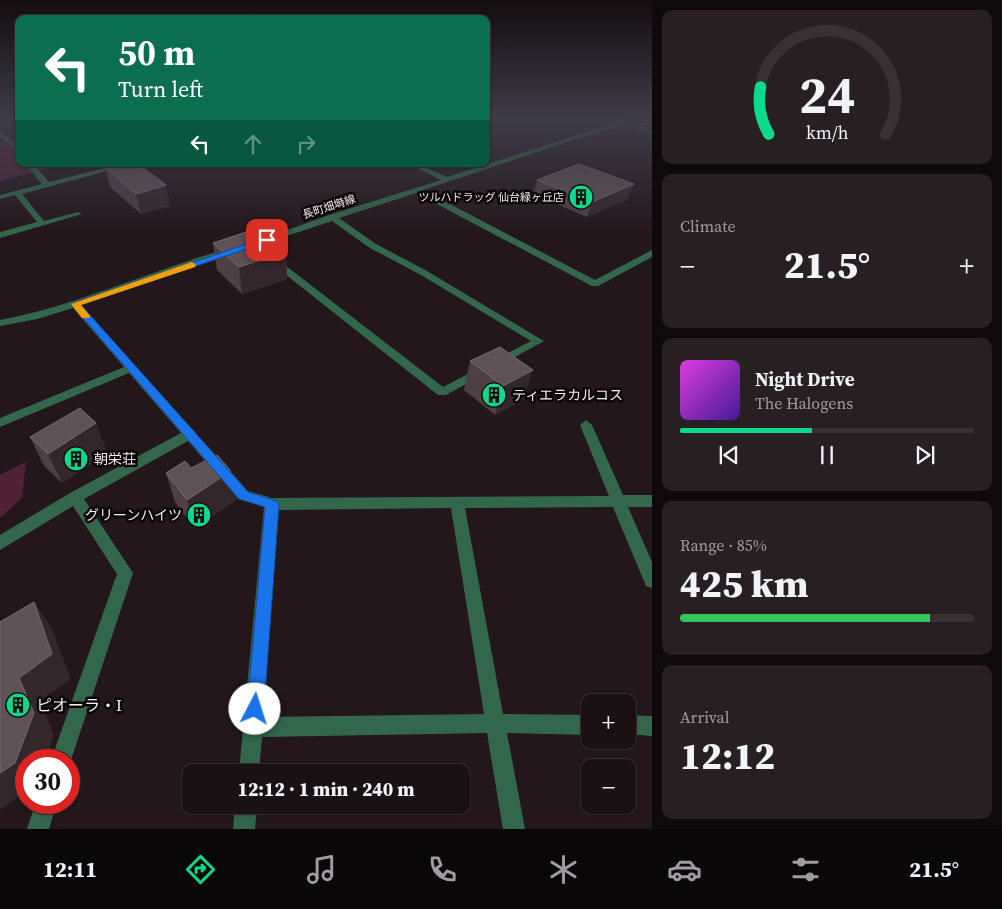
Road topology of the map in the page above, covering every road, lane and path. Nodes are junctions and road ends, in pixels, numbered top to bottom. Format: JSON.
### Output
{"nodes":[{"id":1,"x":517,"y":157,"type":"edge"},
{"id":2,"x":490,"y":166,"type":"edge"},
{"id":3,"x":32,"y":167,"type":"edge"},
{"id":4,"x":120,"y":167,"type":"edge"},
{"id":5,"x":419,"y":167,"type":"edge"},
{"id":6,"x":486,"y":167,"type":"edge"},
{"id":7,"x":447,"y":180,"type":"junction"},
{"id":8,"x":47,"y":185,"type":"junction"},
{"id":9,"x":419,"y":191,"type":"junction"},
{"id":10,"x":17,"y":193,"type":"junction"},
{"id":11,"x":0,"y":197,"type":"edge"},
{"id":12,"x":78,"y":214,"type":"dead end"},
{"id":13,"x":332,"y":218,"type":"junction"},
{"id":14,"x":42,"y":223,"type":"junction"},
{"id":15,"x":0,"y":235,"type":"edge"},
{"id":16,"x":260,"y":251,"type":"junction"},
{"id":17,"x":652,"y":254,"type":"edge"},
{"id":18,"x":75,"y":304,"type":"junction"},
{"id":19,"x":0,"y":322,"type":"edge"},
{"id":20,"x":131,"y":368,"type":"junction"},
{"id":21,"x":0,"y":423,"type":"edge"},
{"id":22,"x":586,"y":426,"type":"dead end"},
{"id":23,"x":191,"y":434,"type":"junction"},
{"id":24,"x":74,"y":498,"type":"junction"},
{"id":25,"x":619,"y":501,"type":"junction"},
{"id":26,"x":652,"y":501,"type":"edge"},
{"id":27,"x":457,"y":502,"type":"junction"},
{"id":28,"x":272,"y":504,"type":"junction"},
{"id":29,"x":0,"y":543,"type":"edge"},
{"id":30,"x":652,"y":581,"type":"edge"},
{"id":31,"x":494,"y":723,"type":"junction"},
{"id":32,"x":581,"y":725,"type":"edge"},
{"id":33,"x":636,"y":726,"type":"edge"},
{"id":34,"x":652,"y":726,"type":"edge"},
{"id":35,"x":254,"y":727,"type":"junction"},
{"id":36,"x":65,"y":749,"type":"edge"},
{"id":37,"x":251,"y":764,"type":"edge"},
{"id":38,"x":43,"y":814,"type":"edge"},
{"id":39,"x":245,"y":814,"type":"edge"},
{"id":40,"x":38,"y":829,"type":"edge"},
{"id":41,"x":244,"y":829,"type":"edge"},
{"id":42,"x":514,"y":829,"type":"edge"}],
"edges":[{"from":1,"to":2,"type":"street","name":"長町畑塒線"},
{"from":3,"to":8,"type":"street"},
{"from":4,"to":8,"type":"street"},
{"from":5,"to":7,"type":"street"},
{"from":6,"to":7,"type":"street","name":"長町畑塒線"},
{"from":7,"to":9,"type":"street","name":"長町畑塒線"},
{"from":8,"to":10,"type":"street"},
{"from":9,"to":13,"type":"street","name":"長町畑塒線"},
{"from":9,"to":17,"type":"street"},
{"from":10,"to":11,"type":"street"},
{"from":10,"to":14,"type":"street"},
{"from":12,"to":14,"type":"street"},
{"from":13,"to":16,"type":"street","name":"長町畑塒線"},
{"from":13,"to":16,"type":"street"},
{"from":14,"to":15,"type":"street"},
{"from":16,"to":18,"type":"street","name":"長町畑塒線"},
{"from":18,"to":19,"type":"street","name":"長町畑塒線"},
{"from":18,"to":20,"type":"street"},
{"from":20,"to":21,"type":"street"},
{"from":20,"to":23,"type":"street"},
{"from":22,"to":25,"type":"street"},
{"from":23,"to":24,"type":"street"},
{"from":23,"to":28,"type":"street"},
{"from":24,"to":29,"type":"street"},
{"from":24,"to":36,"type":"street"},
{"from":25,"to":26,"type":"street"},
{"from":25,"to":27,"type":"street"},
{"from":25,"to":30,"type":"street"},
{"from":27,"to":28,"type":"street"},
{"from":27,"to":31,"type":"street"},
{"from":28,"to":35,"type":"street"},
{"from":31,"to":32,"type":"street"},
{"from":31,"to":35,"type":"street"},
{"from":31,"to":42,"type":"street"},
{"from":33,"to":34,"type":"street"},
{"from":35,"to":37,"type":"street"},
{"from":38,"to":40,"type":"street"},
{"from":39,"to":41,"type":"street"}]}
